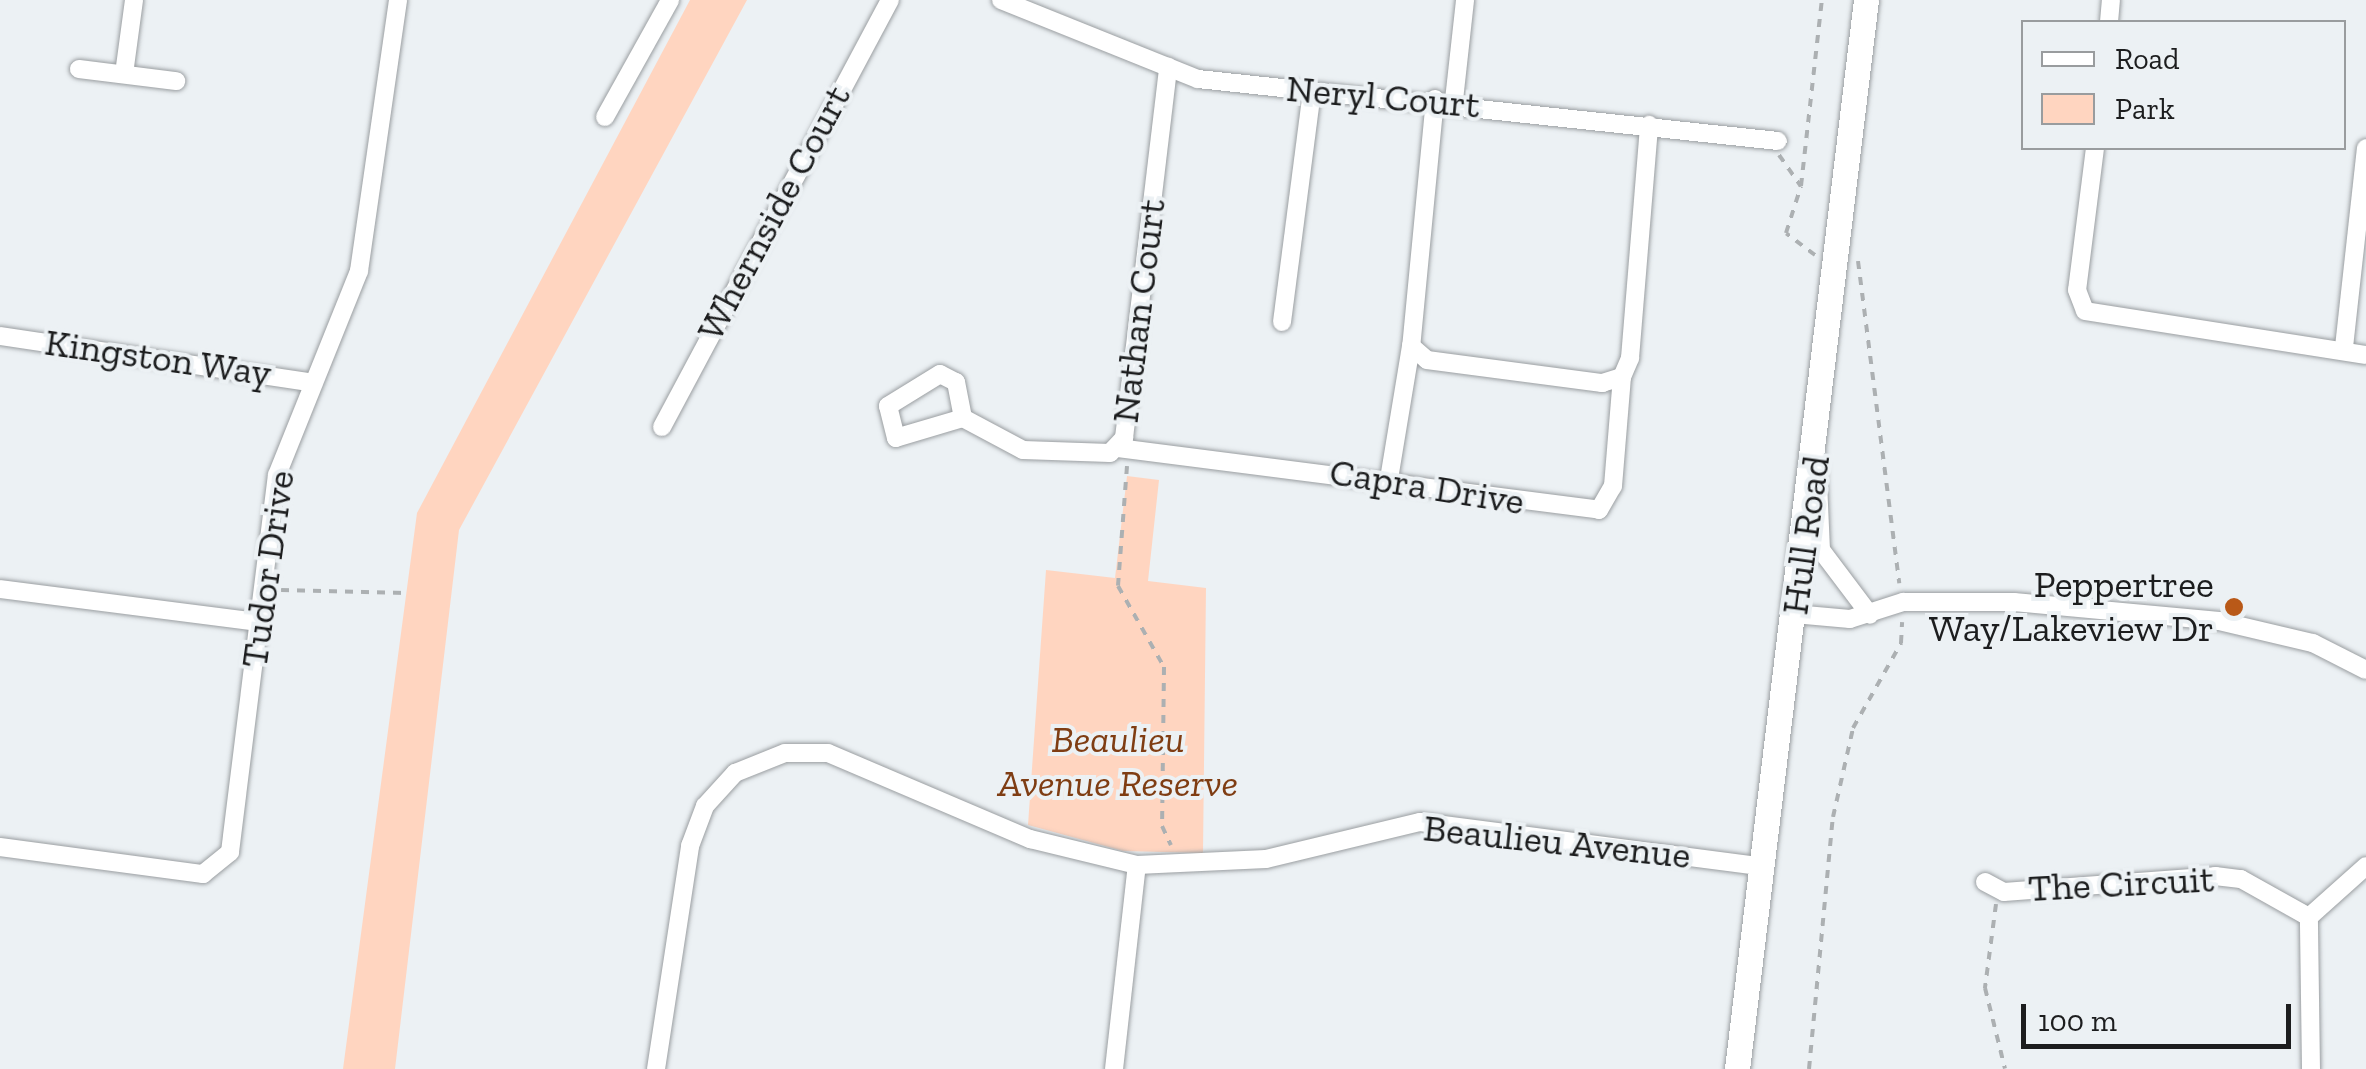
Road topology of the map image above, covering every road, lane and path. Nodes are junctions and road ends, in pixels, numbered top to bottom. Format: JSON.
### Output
{"nodes":[{"id":1,"x":134,"y":0,"type":"edge"},
{"id":2,"x":398,"y":0,"type":"edge"},
{"id":3,"x":670,"y":0,"type":"edge"},
{"id":4,"x":890,"y":0,"type":"edge"},
{"id":5,"x":1000,"y":0,"type":"edge"},
{"id":6,"x":1465,"y":0,"type":"edge"},
{"id":7,"x":1822,"y":0,"type":"edge"},
{"id":8,"x":1866,"y":0,"type":"edge"},
{"id":9,"x":1168,"y":67,"type":"junction"},
{"id":10,"x":79,"y":69,"type":"dead end"},
{"id":11,"x":124,"y":74,"type":"junction"},
{"id":12,"x":176,"y":81,"type":"dead end"},
{"id":13,"x":1312,"y":91,"type":"junction"},
{"id":14,"x":1434,"y":99,"type":"junction"},
{"id":15,"x":1454,"y":100,"type":"junction"},
{"id":16,"x":606,"y":118,"type":"dead end"},
{"id":17,"x":1649,"y":125,"type":"junction"},
{"id":18,"x":1778,"y":141,"type":"joint"},
{"id":19,"x":2366,"y":148,"type":"edge"},
{"id":20,"x":2095,"y":150,"type":"edge"},
{"id":21,"x":1801,"y":186,"type":"junction"},
{"id":22,"x":1838,"y":256,"type":"junction"},
{"id":23,"x":1282,"y":322,"type":"dead end"},
{"id":24,"x":0,"y":336,"type":"edge"},
{"id":25,"x":1411,"y":346,"type":"junction"},
{"id":26,"x":2344,"y":347,"type":"junction"},
{"id":27,"x":2366,"y":355,"type":"edge"},
{"id":28,"x":1622,"y":377,"type":"junction"},
{"id":29,"x":314,"y":383,"type":"junction"},
{"id":30,"x":963,"y":418,"type":"junction"},
{"id":31,"x":662,"y":427,"type":"dead end"},
{"id":32,"x":1118,"y":448,"type":"junction"},
{"id":33,"x":1818,"y":458,"type":"junction"},
{"id":34,"x":1390,"y":478,"type":"junction"},
{"id":35,"x":0,"y":590,"type":"edge"},
{"id":36,"x":261,"y":590,"type":"junction"},
{"id":37,"x":406,"y":593,"type":"dead end"},
{"id":38,"x":1903,"y":602,"type":"junction"},
{"id":39,"x":1794,"y":614,"type":"junction"},
{"id":40,"x":1870,"y":615,"type":"junction"},
{"id":41,"x":258,"y":622,"type":"junction"},
{"id":42,"x":2366,"y":670,"type":"edge"},
{"id":43,"x":0,"y":848,"type":"edge"},
{"id":44,"x":1137,"y":865,"type":"junction"},
{"id":45,"x":1761,"y":866,"type":"junction"},
{"id":46,"x":2366,"y":866,"type":"edge"},
{"id":47,"x":1182,"y":867,"type":"junction"},
{"id":48,"x":1985,"y":882,"type":"dead end"},
{"id":49,"x":2004,"y":892,"type":"junction"},
{"id":50,"x":2308,"y":918,"type":"junction"},
{"id":51,"x":656,"y":1069,"type":"edge"},
{"id":52,"x":1114,"y":1069,"type":"edge"},
{"id":53,"x":1737,"y":1069,"type":"edge"},
{"id":54,"x":1809,"y":1069,"type":"edge"},
{"id":55,"x":2005,"y":1069,"type":"edge"},
{"id":56,"x":2311,"y":1069,"type":"edge"}],
"edges":[{"from":1,"to":11,"type":"street"},
{"from":2,"to":29,"type":"street","name":"Tudor Drive"},
{"from":3,"to":16,"type":"street"},
{"from":4,"to":31,"type":"street","name":"Whernside Court"},
{"from":5,"to":9,"type":"street","name":"Neryl Court"},
{"from":6,"to":15,"type":"street"},
{"from":7,"to":21,"type":"path"},
{"from":8,"to":22,"type":"main road","name":"Hull Road"},
{"from":9,"to":13,"type":"street","name":"Neryl Court"},
{"from":9,"to":32,"type":"street","name":"Nathan Court"},
{"from":10,"to":11,"type":"street"},
{"from":11,"to":12,"type":"street"},
{"from":13,"to":14,"type":"street","name":"Neryl Court"},
{"from":13,"to":23,"type":"street"},
{"from":14,"to":15,"type":"street","name":"Neryl Court"},
{"from":14,"to":25,"type":"street"},
{"from":15,"to":17,"type":"street","name":"Neryl Court"},
{"from":17,"to":18,"type":"street","name":"Neryl Court"},
{"from":17,"to":28,"type":"street"},
{"from":18,"to":21,"type":"path"},
{"from":19,"to":26,"type":"street"},
{"from":20,"to":26,"type":"street"},
{"from":21,"to":22,"type":"path"},
{"from":22,"to":33,"type":"main road","name":"Hull Road"},
{"from":22,"to":38,"type":"path"},
{"from":24,"to":29,"type":"street","name":"Kingston Way"},
{"from":25,"to":28,"type":"street"},
{"from":25,"to":34,"type":"street"},
{"from":26,"to":27,"type":"street"},
{"from":28,"to":34,"type":"street","name":"Capra Drive"},
{"from":29,"to":36,"type":"street","name":"Tudor Drive"},
{"from":30,"to":30,"type":"street"},
{"from":30,"to":32,"type":"street","name":"Nathan Court"},
{"from":32,"to":34,"type":"street","name":"Capra Drive"},
{"from":32,"to":47,"type":"path"},
{"from":33,"to":39,"type":"main road","name":"Hull Road"},
{"from":33,"to":40,"type":"street"},
{"from":35,"to":41,"type":"street"},
{"from":36,"to":37,"type":"path"},
{"from":36,"to":41,"type":"street","name":"Tudor Drive"},
{"from":38,"to":40,"type":"street"},
{"from":38,"to":42,"type":"street"},
{"from":38,"to":54,"type":"path"},
{"from":39,"to":40,"type":"street"},
{"from":39,"to":45,"type":"main road","name":"Hull Road"},
{"from":41,"to":43,"type":"street","name":"Tudor Drive"},
{"from":44,"to":47,"type":"street","name":"Beaulieu Avenue"},
{"from":44,"to":51,"type":"street","name":"Beaulieu Avenue"},
{"from":44,"to":52,"type":"street"},
{"from":45,"to":47,"type":"street","name":"Beaulieu Avenue"},
{"from":45,"to":53,"type":"main road","name":"Hull Road"},
{"from":46,"to":50,"type":"street"},
{"from":48,"to":49,"type":"street","name":"The Circuit"},
{"from":49,"to":50,"type":"street","name":"The Circuit"},
{"from":49,"to":55,"type":"path"},
{"from":50,"to":56,"type":"street"}]}
